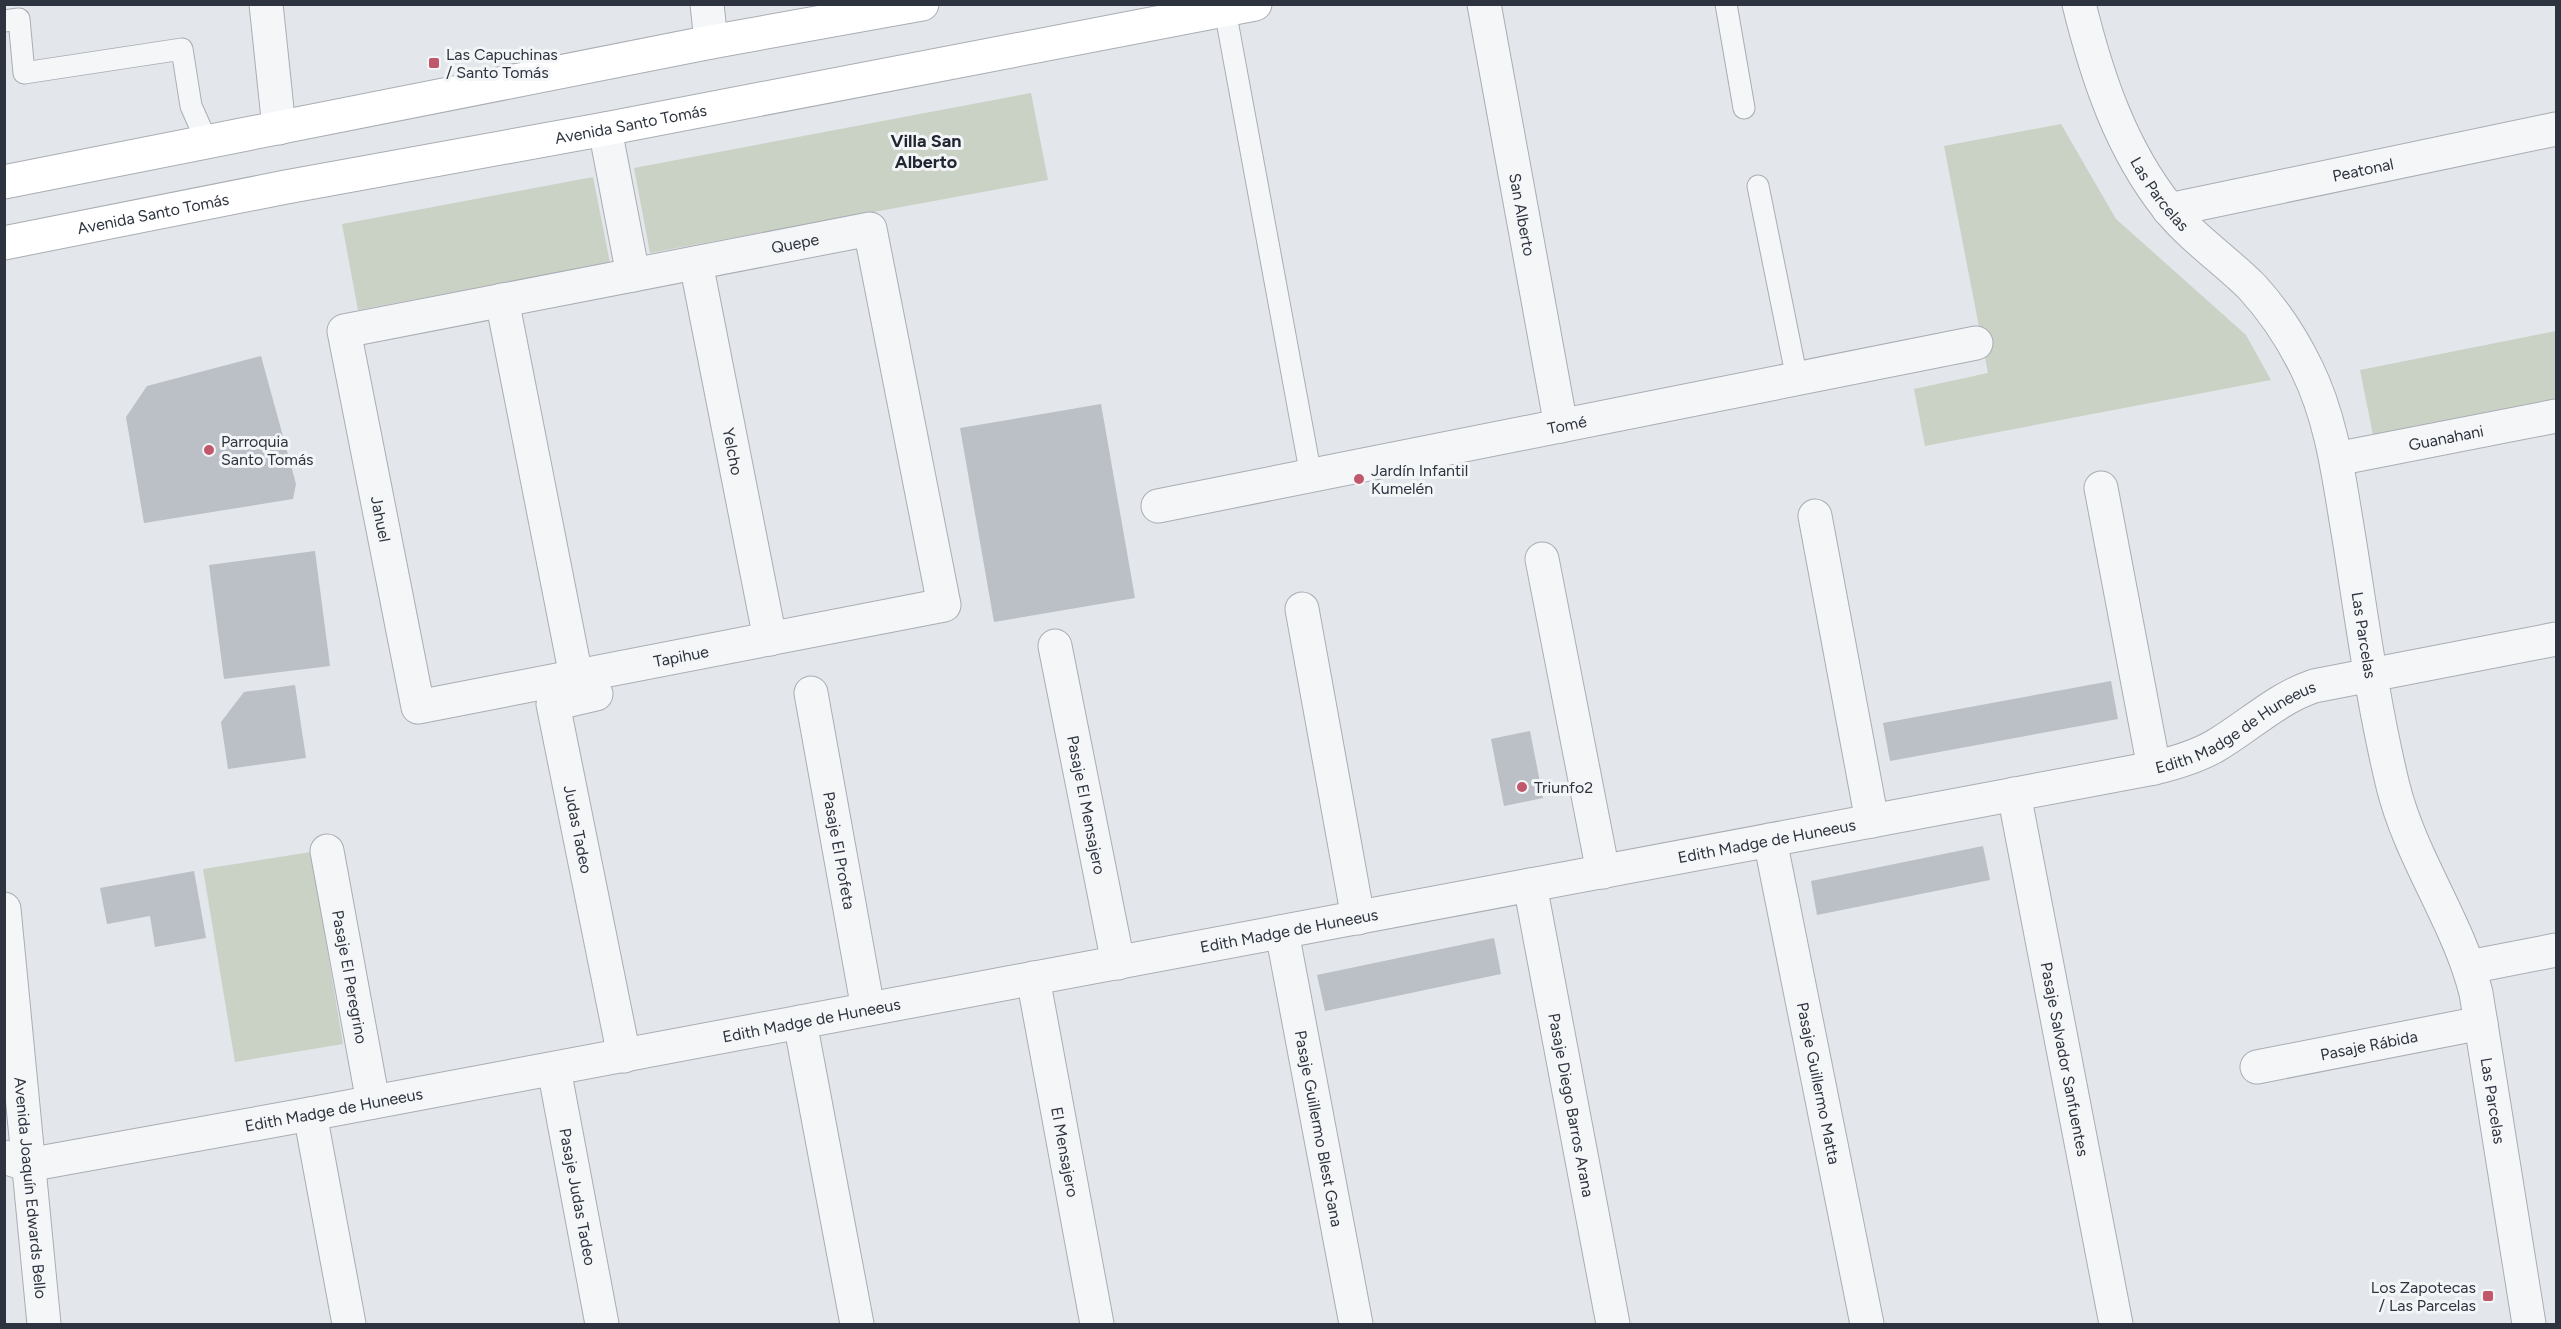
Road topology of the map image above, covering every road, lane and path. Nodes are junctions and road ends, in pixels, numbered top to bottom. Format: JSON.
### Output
{"nodes":[{"id":1,"x":266,"y":4,"type":"edge"},
{"id":2,"x":706,"y":4,"type":"edge"},
{"id":3,"x":922,"y":4,"type":"edge"},
{"id":4,"x":1484,"y":4,"type":"edge"},
{"id":5,"x":1726,"y":4,"type":"edge"},
{"id":6,"x":2079,"y":4,"type":"edge"},
{"id":7,"x":1240,"y":7,"type":"edge"},
{"id":8,"x":4,"y":21,"type":"edge"},
{"id":9,"x":711,"y":42,"type":"junction"},
{"id":10,"x":1744,"y":108,"type":"dead end"},
{"id":11,"x":279,"y":128,"type":"junction"},
{"id":12,"x":605,"y":129,"type":"junction"},
{"id":13,"x":2556,"y":129,"type":"edge"},
{"id":14,"x":207,"y":142,"type":"junction"},
{"id":15,"x":4,"y":182,"type":"edge"},
{"id":16,"x":1758,"y":186,"type":"dead end"},
{"id":17,"x":2169,"y":210,"type":"junction"},
{"id":18,"x":4,"y":243,"type":"edge"},
{"id":19,"x":696,"y":263,"type":"junction"},
{"id":20,"x":633,"y":275,"type":"junction"},
{"id":21,"x":502,"y":300,"type":"junction"},
{"id":22,"x":344,"y":331,"type":"joint"},
{"id":23,"x":1976,"y":343,"type":"dead end"},
{"id":24,"x":1797,"y":379,"type":"junction"},
{"id":25,"x":2556,"y":416,"type":"edge"},
{"id":26,"x":1561,"y":426,"type":"junction"},
{"id":27,"x":2336,"y":459,"type":"junction"},
{"id":28,"x":1311,"y":476,"type":"junction"},
{"id":29,"x":2101,"y":488,"type":"dead end"},
{"id":30,"x":1158,"y":506,"type":"dead end"},
{"id":31,"x":1815,"y":516,"type":"dead end"},
{"id":32,"x":1542,"y":559,"type":"dead end"},
{"id":33,"x":944,"y":605,"type":"joint"},
{"id":34,"x":1302,"y":609,"type":"dead end"},
{"id":35,"x":770,"y":639,"type":"junction"},
{"id":36,"x":2556,"y":639,"type":"edge"},
{"id":37,"x":1055,"y":646,"type":"dead end"},
{"id":38,"x":2371,"y":674,"type":"junction"},
{"id":39,"x":576,"y":676,"type":"junction"},
{"id":40,"x":654,"y":681,"type":"dead end"},
{"id":41,"x":811,"y":693,"type":"dead end"},
{"id":42,"x":418,"y":707,"type":"joint"},
{"id":43,"x":2154,"y":768,"type":"junction"},
{"id":44,"x":2014,"y":795,"type":"junction"},
{"id":45,"x":1872,"y":821,"type":"junction"},
{"id":46,"x":1770,"y":840,"type":"junction"},
{"id":47,"x":327,"y":851,"type":"dead end"},
{"id":48,"x":1603,"y":872,"type":"junction"},
{"id":49,"x":1530,"y":885,"type":"junction"},
{"id":50,"x":4,"y":909,"type":"edge"},
{"id":51,"x":1358,"y":918,"type":"junction"},
{"id":52,"x":1282,"y":932,"type":"junction"},
{"id":53,"x":2556,"y":950,"type":"edge"},
{"id":54,"x":1118,"y":963,"type":"junction"},
{"id":55,"x":2469,"y":967,"type":"junction"},
{"id":56,"x":1033,"y":978,"type":"junction"},
{"id":57,"x":868,"y":1010,"type":"junction"},
{"id":58,"x":800,"y":1022,"type":"junction"},
{"id":59,"x":2481,"y":1023,"type":"junction"},
{"id":60,"x":624,"y":1056,"type":"junction"},
{"id":61,"x":2257,"y":1067,"type":"dead end"},
{"id":62,"x":554,"y":1069,"type":"junction"},
{"id":63,"x":373,"y":1102,"type":"junction"},
{"id":64,"x":310,"y":1114,"type":"junction"},
{"id":65,"x":16,"y":1161,"type":"edge"},
{"id":66,"x":45,"y":1324,"type":"edge"},
{"id":67,"x":349,"y":1324,"type":"edge"},
{"id":68,"x":602,"y":1324,"type":"edge"},
{"id":69,"x":858,"y":1324,"type":"edge"},
{"id":70,"x":1097,"y":1324,"type":"edge"},
{"id":71,"x":1356,"y":1324,"type":"edge"},
{"id":72,"x":1613,"y":1324,"type":"edge"},
{"id":73,"x":1867,"y":1324,"type":"edge"},
{"id":74,"x":2116,"y":1324,"type":"edge"},
{"id":75,"x":2529,"y":1324,"type":"edge"}],
"edges":[{"from":1,"to":11,"type":"street"},
{"from":2,"to":9,"type":"street"},
{"from":3,"to":9,"type":"main road"},
{"from":4,"to":26,"type":"street","name":"San Alberto"},
{"from":5,"to":10,"type":"lane"},
{"from":6,"to":17,"type":"street","name":"Las Parcelas"},
{"from":7,"to":12,"type":"main road","name":"Avenida Santo Tomás"},
{"from":7,"to":28,"type":"lane"},
{"from":8,"to":14,"type":"lane"},
{"from":9,"to":11,"type":"main road"},
{"from":11,"to":14,"type":"main road"},
{"from":12,"to":18,"type":"main road","name":"Avenida Santo Tomás"},
{"from":12,"to":20,"type":"street"},
{"from":13,"to":17,"type":"street","name":"Peatonal"},
{"from":14,"to":15,"type":"main road"},
{"from":16,"to":24,"type":"lane"},
{"from":17,"to":27,"type":"street","name":"Las Parcelas"},
{"from":19,"to":20,"type":"street","name":"Quepe"},
{"from":19,"to":33,"type":"street","name":"Quepe"},
{"from":19,"to":35,"type":"street","name":"Yelcho"},
{"from":20,"to":21,"type":"street","name":"Quepe"},
{"from":21,"to":22,"type":"street","name":"Quepe"},
{"from":21,"to":39,"type":"street"},
{"from":22,"to":42,"type":"street","name":"Jahuel"},
{"from":23,"to":24,"type":"street","name":"Tomé"},
{"from":24,"to":26,"type":"street","name":"Tomé"},
{"from":25,"to":27,"type":"street","name":"Guanahani"},
{"from":26,"to":28,"type":"street","name":"Tomé"},
{"from":27,"to":38,"type":"street","name":"Las Parcelas"},
{"from":28,"to":30,"type":"street","name":"Tomé"},
{"from":29,"to":43,"type":"street"},
{"from":31,"to":45,"type":"street"},
{"from":32,"to":48,"type":"street"},
{"from":33,"to":35,"type":"street","name":"Tapihue"},
{"from":34,"to":51,"type":"street"},
{"from":35,"to":39,"type":"street","name":"Tapihue"},
{"from":36,"to":38,"type":"street","name":"Edith Madge de Huneeus"},
{"from":37,"to":54,"type":"street","name":"Pasaje El Mensajero"},
{"from":38,"to":43,"type":"street","name":"Edith Madge de Huneeus"},
{"from":38,"to":55,"type":"street","name":"Las Parcelas"},
{"from":39,"to":42,"type":"street","name":"Tapihue"},
{"from":40,"to":60,"type":"street","name":"Judas Tadeo"},
{"from":41,"to":57,"type":"street","name":"Pasaje El Profeta"},
{"from":43,"to":44,"type":"street","name":"Edith Madge de Huneeus"},
{"from":44,"to":45,"type":"street","name":"Edith Madge de Huneeus"},
{"from":44,"to":74,"type":"street","name":"Pasaje Salvador Sanfuentes"},
{"from":45,"to":46,"type":"street","name":"Edith Madge de Huneeus"},
{"from":46,"to":48,"type":"street","name":"Edith Madge de Huneeus"},
{"from":46,"to":73,"type":"street","name":"Pasaje Guillermo Matta"},
{"from":47,"to":63,"type":"street","name":"Pasaje El Peregrino"},
{"from":48,"to":49,"type":"street","name":"Edith Madge de Huneeus"},
{"from":49,"to":51,"type":"street","name":"Edith Madge de Huneeus"},
{"from":49,"to":72,"type":"street","name":"Pasaje Diego Barros Arana"},
{"from":50,"to":65,"type":"street","name":"Avenida Joaquín Edwards Bello"},
{"from":51,"to":52,"type":"street","name":"Edith Madge de Huneeus"},
{"from":52,"to":54,"type":"street","name":"Edith Madge de Huneeus"},
{"from":52,"to":71,"type":"street","name":"Pasaje Guillermo Blest Gana"},
{"from":53,"to":55,"type":"street"},
{"from":54,"to":56,"type":"street","name":"Edith Madge de Huneeus"},
{"from":55,"to":59,"type":"street","name":"Las Parcelas"},
{"from":56,"to":57,"type":"street","name":"Edith Madge de Huneeus"},
{"from":56,"to":70,"type":"street","name":"El Mensajero"},
{"from":57,"to":58,"type":"street","name":"Edith Madge de Huneeus"},
{"from":58,"to":60,"type":"street","name":"Edith Madge de Huneeus"},
{"from":58,"to":69,"type":"street"},
{"from":59,"to":61,"type":"street","name":"Pasaje Rábida"},
{"from":59,"to":75,"type":"street","name":"Las Parcelas"},
{"from":60,"to":62,"type":"street","name":"Edith Madge de Huneeus"},
{"from":62,"to":63,"type":"street","name":"Edith Madge de Huneeus"},
{"from":62,"to":68,"type":"street","name":"Pasaje Judas Tadeo"},
{"from":63,"to":64,"type":"street","name":"Edith Madge de Huneeus"},
{"from":64,"to":65,"type":"street","name":"Edith Madge de Huneeus"},
{"from":64,"to":67,"type":"street"},
{"from":65,"to":66,"type":"street","name":"Avenida Joaquín Edwards Bello"}]}
